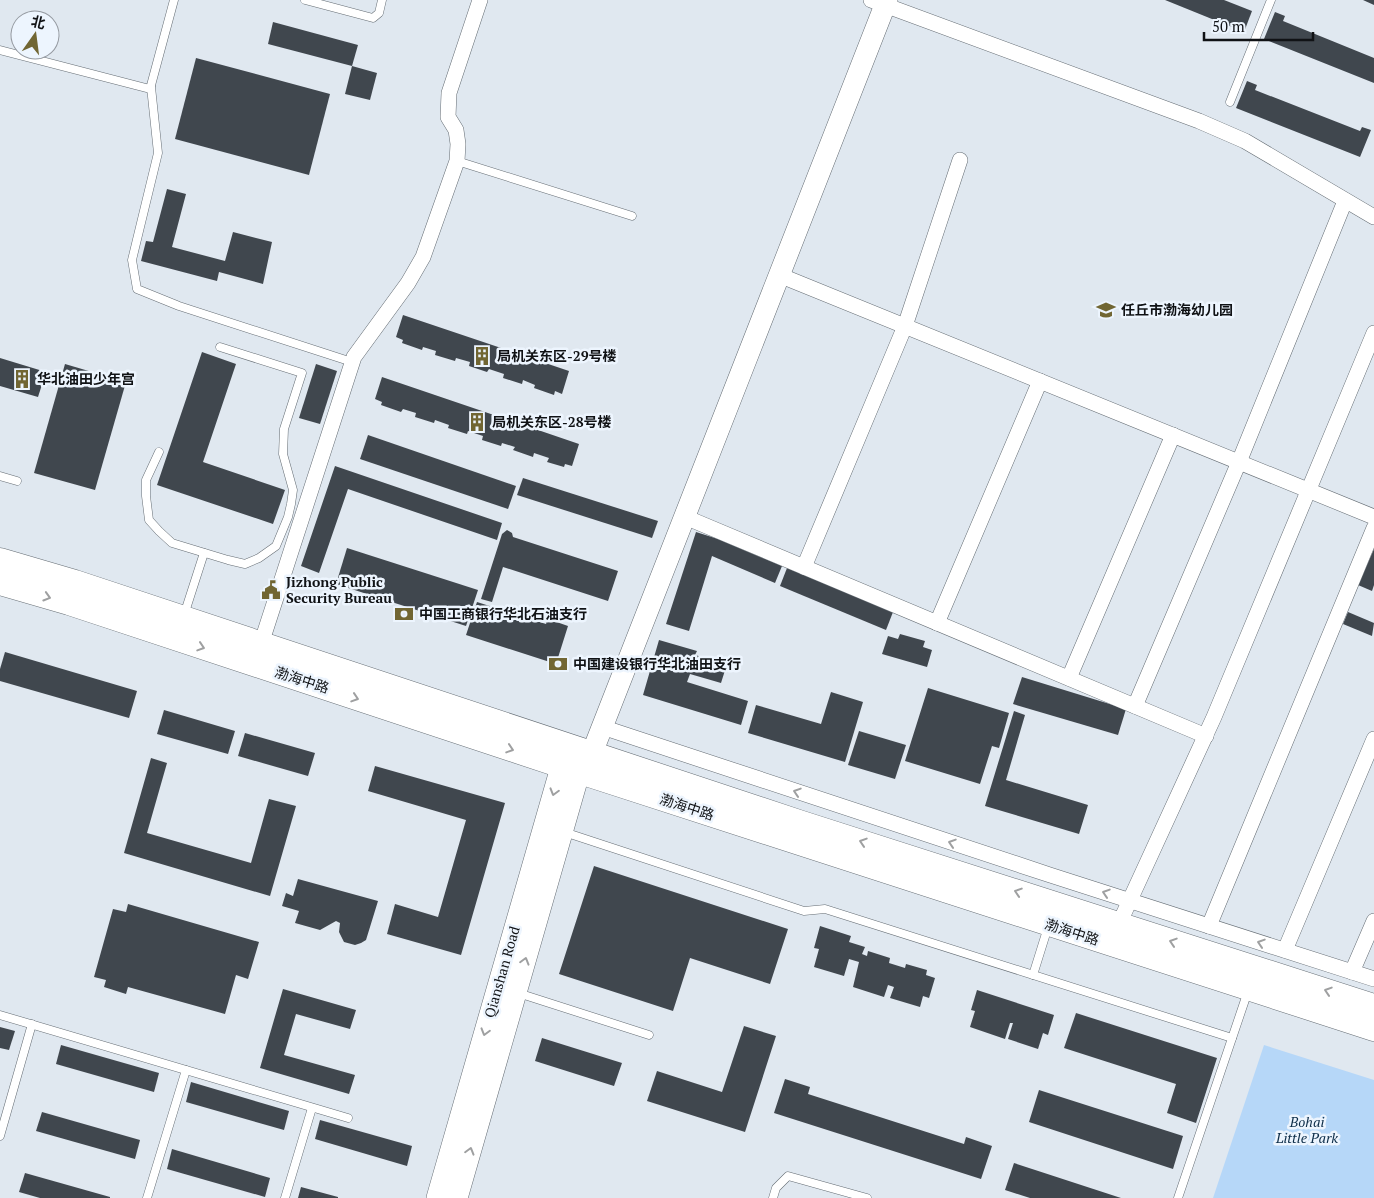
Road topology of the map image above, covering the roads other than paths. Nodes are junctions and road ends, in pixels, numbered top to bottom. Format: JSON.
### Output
{"nodes":[{"id":1,"x":174,"y":0,"type":"edge"},
{"id":2,"x":305,"y":0,"type":"edge"},
{"id":3,"x":382,"y":0,"type":"edge"},
{"id":4,"x":480,"y":0,"type":"edge"},
{"id":5,"x":1271,"y":0,"type":"edge"},
{"id":6,"x":881,"y":2,"type":"edge"},
{"id":7,"x":0,"y":50,"type":"edge"},
{"id":8,"x":151,"y":87,"type":"junction"},
{"id":9,"x":1230,"y":102,"type":"dead end"},
{"id":10,"x":960,"y":160,"type":"dead end"},
{"id":11,"x":457,"y":161,"type":"junction"},
{"id":12,"x":1345,"y":201,"type":"junction"},
{"id":13,"x":632,"y":216,"type":"dead end"},
{"id":14,"x":1374,"y":218,"type":"edge"},
{"id":15,"x":779,"y":274,"type":"junction"},
{"id":16,"x":905,"y":326,"type":"junction"},
{"id":17,"x":1374,"y":334,"type":"edge"},
{"id":18,"x":220,"y":347,"type":"dead end"},
{"id":19,"x":352,"y":362,"type":"junction"},
{"id":20,"x":1040,"y":381,"type":"junction"},
{"id":21,"x":1172,"y":435,"type":"junction"},
{"id":22,"x":159,"y":452,"type":"dead end"},
{"id":23,"x":1238,"y":462,"type":"junction"},
{"id":24,"x":0,"y":476,"type":"edge"},
{"id":25,"x":17,"y":481,"type":"dead end"},
{"id":26,"x":1309,"y":491,"type":"junction"},
{"id":27,"x":685,"y":517,"type":"junction"},
{"id":28,"x":1374,"y":518,"type":"edge"},
{"id":29,"x":1374,"y":528,"type":"edge"},
{"id":30,"x":204,"y":553,"type":"junction"},
{"id":31,"x":0,"y":560,"type":"edge"},
{"id":32,"x":804,"y":567,"type":"junction"},
{"id":33,"x":0,"y":582,"type":"edge"},
{"id":34,"x":183,"y":618,"type":"junction"},
{"id":35,"x":937,"y":623,"type":"junction"},
{"id":36,"x":261,"y":644,"type":"junction"},
{"id":37,"x":1069,"y":678,"type":"junction"},
{"id":38,"x":1135,"y":706,"type":"junction"},
{"id":39,"x":602,"y":728,"type":"junction"},
{"id":40,"x":1206,"y":736,"type":"junction"},
{"id":41,"x":1374,"y":738,"type":"edge"},
{"id":42,"x":577,"y":757,"type":"junction"},
{"id":43,"x":562,"y":832,"type":"junction"},
{"id":44,"x":1130,"y":901,"type":"junction"},
{"id":45,"x":1374,"y":921,"type":"edge"},
{"id":46,"x":1119,"y":924,"type":"junction"},
{"id":47,"x":1048,"y":925,"type":"junction"},
{"id":48,"x":1209,"y":926,"type":"junction"},
{"id":49,"x":1285,"y":950,"type":"junction"},
{"id":50,"x":1352,"y":972,"type":"junction"},
{"id":51,"x":1032,"y":975,"type":"junction"},
{"id":52,"x":1374,"y":979,"type":"edge"},
{"id":53,"x":1249,"y":989,"type":"junction"},
{"id":54,"x":516,"y":992,"type":"junction"},
{"id":55,"x":1374,"y":1006,"type":"edge"},
{"id":56,"x":0,"y":1015,"type":"edge"},
{"id":57,"x":32,"y":1024,"type":"junction"},
{"id":58,"x":1374,"y":1029,"type":"edge"},
{"id":59,"x":649,"y":1035,"type":"dead end"},
{"id":60,"x":1232,"y":1038,"type":"junction"},
{"id":61,"x":186,"y":1070,"type":"junction"},
{"id":62,"x":312,"y":1108,"type":"junction"},
{"id":63,"x":348,"y":1118,"type":"dead end"},
{"id":64,"x":0,"y":1136,"type":"edge"},
{"id":65,"x":147,"y":1198,"type":"edge"},
{"id":66,"x":285,"y":1198,"type":"edge"},
{"id":67,"x":437,"y":1198,"type":"edge"},
{"id":68,"x":457,"y":1198,"type":"edge"},
{"id":69,"x":773,"y":1198,"type":"edge"},
{"id":70,"x":867,"y":1198,"type":"edge"},
{"id":71,"x":1178,"y":1198,"type":"edge"}],
"edges":[{"from":1,"to":8,"type":"lane"},
{"from":2,"to":3,"type":"lane"},
{"from":4,"to":11,"type":"street"},
{"from":5,"to":9,"type":"lane"},
{"from":6,"to":12,"type":"street"},
{"from":6,"to":15,"type":"main road"},
{"from":7,"to":8,"type":"lane"},
{"from":8,"to":19,"type":"lane"},
{"from":10,"to":16,"type":"street"},
{"from":11,"to":13,"type":"lane"},
{"from":11,"to":19,"type":"street"},
{"from":12,"to":14,"type":"street"},
{"from":12,"to":23,"type":"street"},
{"from":15,"to":16,"type":"street"},
{"from":15,"to":27,"type":"main road"},
{"from":16,"to":20,"type":"street"},
{"from":16,"to":32,"type":"street"},
{"from":17,"to":26,"type":"street"},
{"from":18,"to":30,"type":"lane"},
{"from":19,"to":36,"type":"street"},
{"from":20,"to":21,"type":"street"},
{"from":20,"to":35,"type":"street"},
{"from":21,"to":23,"type":"street"},
{"from":21,"to":37,"type":"street"},
{"from":22,"to":30,"type":"lane"},
{"from":23,"to":26,"type":"street"},
{"from":23,"to":38,"type":"street"},
{"from":24,"to":25,"type":"lane"},
{"from":26,"to":28,"type":"street"},
{"from":26,"to":40,"type":"street"},
{"from":27,"to":32,"type":"street"},
{"from":27,"to":39,"type":"main road"},
{"from":29,"to":48,"type":"street"},
{"from":30,"to":34,"type":"lane"},
{"from":31,"to":34,"type":"main road","name":"渤海中路"},
{"from":32,"to":35,"type":"street"},
{"from":33,"to":42,"type":"main road","name":"渤海中路","one_way":true},
{"from":34,"to":36,"type":"main road","name":"渤海中路"},
{"from":35,"to":37,"type":"street"},
{"from":36,"to":42,"type":"main road","name":"渤海中路"},
{"from":37,"to":38,"type":"street"},
{"from":38,"to":40,"type":"street"},
{"from":39,"to":42,"type":"main road"},
{"from":44,"to":39,"type":"street","one_way":true},
{"from":40,"to":44,"type":"street"},
{"from":41,"to":49,"type":"street"},
{"from":42,"to":43,"type":"main road","name":"Qianshan Road"},
{"from":46,"to":42,"type":"main road","name":"渤海中路","one_way":true},
{"from":42,"to":47,"type":"main road","name":"渤海中路"},
{"from":42,"to":67,"type":"main road","name":"Qianshan Road","one_way":true},
{"from":43,"to":51,"type":"lane"},
{"from":54,"to":43,"type":"main road","name":"Qianshan Road","one_way":true},
{"from":44,"to":46,"type":"street"},
{"from":44,"to":48,"type":"street"},
{"from":45,"to":50,"type":"street"},
{"from":55,"to":46,"type":"main road","name":"渤海中路","one_way":true},
{"from":47,"to":51,"type":"lane"},
{"from":47,"to":53,"type":"main road","name":"渤海中路"},
{"from":49,"to":48,"type":"street","one_way":true},
{"from":49,"to":50,"type":"street"},
{"from":50,"to":52,"type":"street"},
{"from":51,"to":60,"type":"lane"},
{"from":53,"to":58,"type":"main road","name":"渤海中路"},
{"from":53,"to":60,"type":"lane"},
{"from":54,"to":59,"type":"lane"},
{"from":68,"to":54,"type":"main road","name":"Qianshan Road","one_way":true},
{"from":56,"to":57,"type":"lane"},
{"from":57,"to":61,"type":"lane"},
{"from":57,"to":64,"type":"lane"},
{"from":60,"to":71,"type":"lane"},
{"from":61,"to":62,"type":"lane"},
{"from":61,"to":65,"type":"lane"},
{"from":62,"to":63,"type":"lane"},
{"from":62,"to":66,"type":"lane"},
{"from":69,"to":70,"type":"lane"}]}
